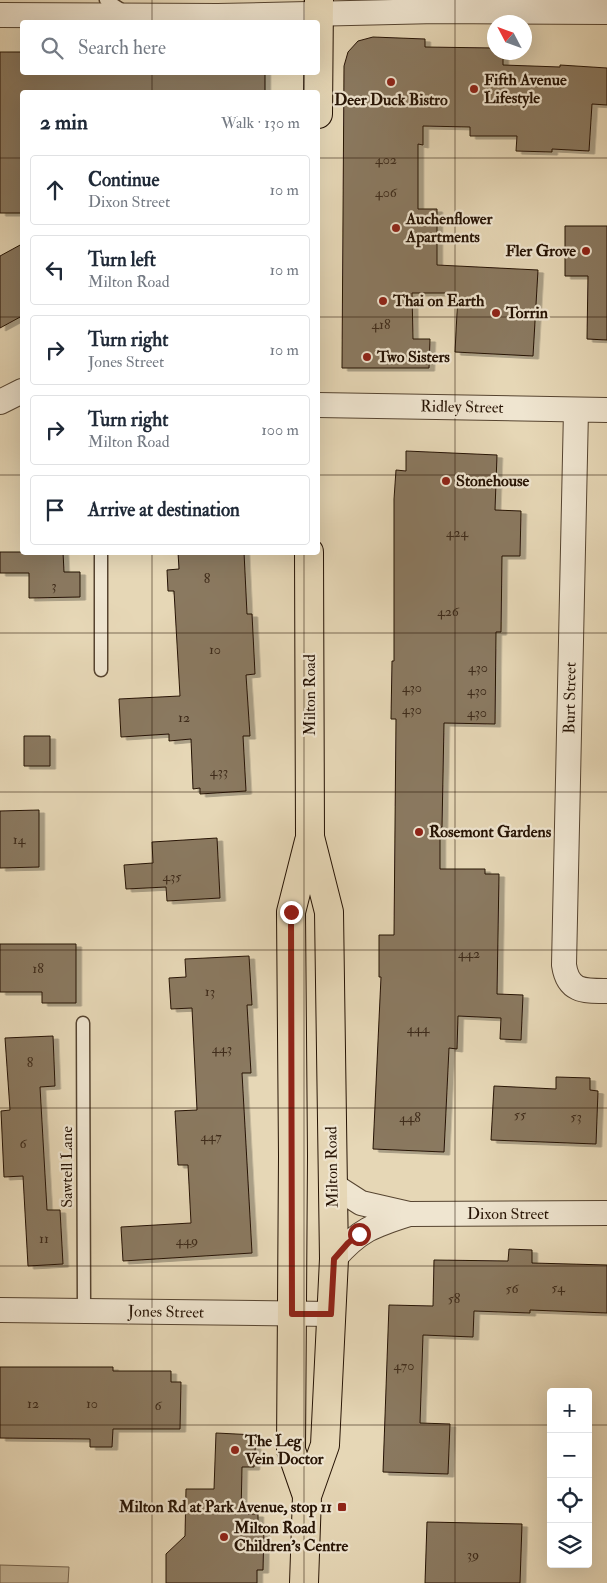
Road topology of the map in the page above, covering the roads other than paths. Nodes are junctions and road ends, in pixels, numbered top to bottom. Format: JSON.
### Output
{"nodes":[{"id":1,"x":106,"y":0,"type":"edge"},
{"id":2,"x":319,"y":6,"type":"edge"},
{"id":3,"x":607,"y":12,"type":"edge"},
{"id":4,"x":0,"y":15,"type":"edge"},
{"id":5,"x":130,"y":16,"type":"junction"},
{"id":6,"x":319,"y":20,"type":"edge"},
{"id":7,"x":318,"y":75,"type":"edge"},
{"id":8,"x":318,"y":90,"type":"edge"},
{"id":9,"x":20,"y":391,"type":"edge"},
{"id":10,"x":0,"y":402,"type":"edge"},
{"id":11,"x":320,"y":405,"type":"edge"},
{"id":12,"x":576,"y":410,"type":"junction"},
{"id":13,"x":607,"y":410,"type":"edge"},
{"id":14,"x":100,"y":555,"type":"edge"},
{"id":15,"x":309,"y":555,"type":"edge"},
{"id":16,"x":101,"y":670,"type":"dead end"},
{"id":17,"x":310,"y":837,"type":"junction"},
{"id":18,"x":607,"y":991,"type":"edge"},
{"id":19,"x":83,"y":1023,"type":"dead end"},
{"id":20,"x":333,"y":1185,"type":"junction"},
{"id":21,"x":607,"y":1213,"type":"edge"},
{"id":22,"x":409,"y":1214,"type":"junction"},
{"id":23,"x":334,"y":1259,"type":"junction"},
{"id":24,"x":0,"y":1310,"type":"edge"},
{"id":25,"x":84,"y":1311,"type":"junction"},
{"id":26,"x":292,"y":1314,"type":"junction"},
{"id":27,"x":331,"y":1314,"type":"junction"},
{"id":28,"x":307,"y":1496,"type":"junction"},
{"id":29,"x":304,"y":1583,"type":"edge"}],
"edges":[{"from":1,"to":5,"type":"lane"},
{"from":2,"to":3,"type":"street"},
{"from":2,"to":5,"type":"street"},
{"from":2,"to":6,"type":"main road"},
{"from":4,"to":5,"type":"street"},
{"from":7,"to":8,"type":"main road"},
{"from":9,"to":10,"type":"street"},
{"from":11,"to":12,"type":"street","name":"Ridley Street"},
{"from":12,"to":13,"type":"street","name":"Ridley Street"},
{"from":12,"to":18,"type":"street","name":"Burt Street"},
{"from":14,"to":16,"type":"lane"},
{"from":15,"to":17,"type":"main road","name":"Milton Road"},
{"from":17,"to":20,"type":"main road","name":"Milton Road"},
{"from":17,"to":26,"type":"main road","name":"Milton Road"},
{"from":19,"to":25,"type":"lane","name":"Sawtell Lane"},
{"from":20,"to":22,"type":"street","name":"Dixon Street"},
{"from":20,"to":23,"type":"main road","name":"Milton Road"},
{"from":21,"to":22,"type":"street","name":"Dixon Street"},
{"from":22,"to":23,"type":"street","name":"Dixon Street"},
{"from":23,"to":27,"type":"main road","name":"Milton Road"},
{"from":24,"to":25,"type":"street","name":"Jones Street"},
{"from":25,"to":26,"type":"street","name":"Jones Street"},
{"from":26,"to":27,"type":"street","name":"Jones Street"},
{"from":26,"to":28,"type":"main road","name":"Milton Road"},
{"from":27,"to":28,"type":"main road","name":"Milton Road"},
{"from":28,"to":29,"type":"main road","name":"Milton Road"}]}
